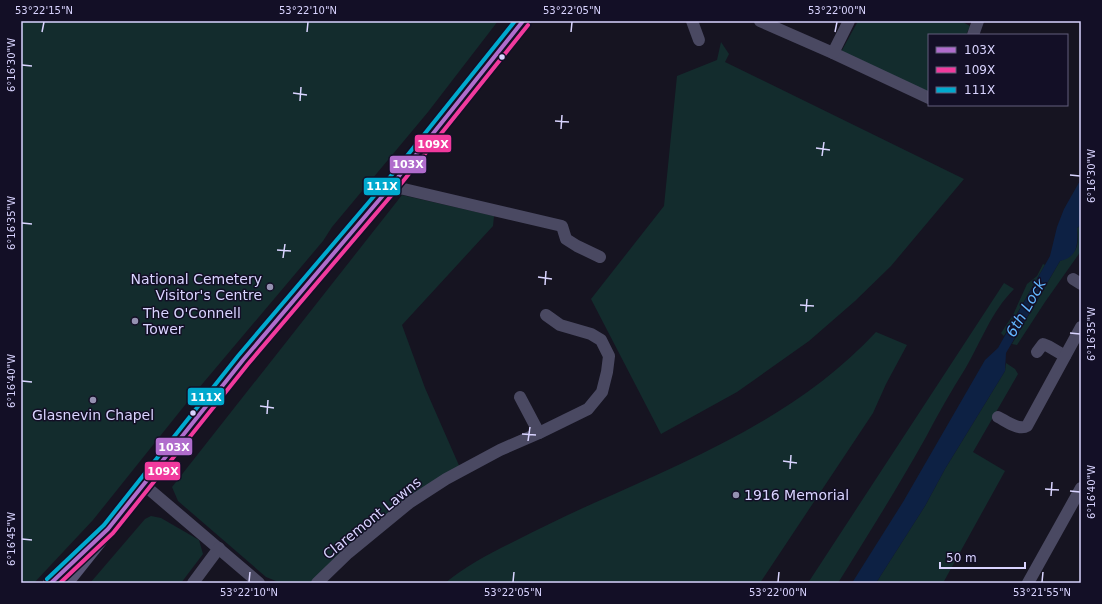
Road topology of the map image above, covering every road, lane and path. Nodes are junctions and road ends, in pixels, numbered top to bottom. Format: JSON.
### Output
{"nodes":[{"id":1,"x":523,"y":21,"type":"edge"},
{"id":2,"x":692,"y":21,"type":"edge"},
{"id":3,"x":760,"y":21,"type":"edge"},
{"id":4,"x":849,"y":21,"type":"edge"},
{"id":5,"x":977,"y":21,"type":"edge"},
{"id":6,"x":973,"y":34,"type":"edge"},
{"id":7,"x":699,"y":40,"type":"dead end"},
{"id":8,"x":833,"y":53,"type":"junction"},
{"id":9,"x":928,"y":98,"type":"edge"},
{"id":10,"x":391,"y":186,"type":"junction"},
{"id":11,"x":600,"y":257,"type":"dead end"},
{"id":12,"x":546,"y":314,"type":"dead end"},
{"id":13,"x":1081,"y":326,"type":"edge"},
{"id":14,"x":1037,"y":352,"type":"dead end"},
{"id":15,"x":1064,"y":356,"type":"junction"},
{"id":16,"x":520,"y":397,"type":"dead end"},
{"id":17,"x":998,"y":417,"type":"dead end"},
{"id":18,"x":539,"y":433,"type":"junction"},
{"id":19,"x":143,"y":484,"type":"junction"},
{"id":20,"x":1081,"y":488,"type":"edge"},
{"id":21,"x":108,"y":529,"type":"junction"},
{"id":22,"x":219,"y":548,"type":"junction"},
{"id":23,"x":51,"y":583,"type":"edge"},
{"id":24,"x":65,"y":583,"type":"edge"},
{"id":25,"x":193,"y":583,"type":"edge"},
{"id":26,"x":259,"y":583,"type":"edge"},
{"id":27,"x":317,"y":583,"type":"edge"},
{"id":28,"x":1028,"y":583,"type":"edge"}],
"edges":[{"from":1,"to":10,"type":"main road"},
{"from":2,"to":7,"type":"street"},
{"from":3,"to":8,"type":"street"},
{"from":4,"to":8,"type":"street"},
{"from":5,"to":6,"type":"street"},
{"from":8,"to":9,"type":"street"},
{"from":10,"to":11,"type":"street"},
{"from":10,"to":19,"type":"main road"},
{"from":12,"to":18,"type":"street","name":"Claremont Lawns"},
{"from":13,"to":15,"type":"street"},
{"from":14,"to":15,"type":"street"},
{"from":15,"to":17,"type":"street"},
{"from":16,"to":18,"type":"street"},
{"from":18,"to":27,"type":"street","name":"Claremont Lawns"},
{"from":19,"to":21,"type":"main road"},
{"from":19,"to":22,"type":"street"},
{"from":20,"to":28,"type":"street"},
{"from":21,"to":23,"type":"main road"},
{"from":21,"to":24,"type":"main road"},
{"from":22,"to":25,"type":"street"},
{"from":22,"to":26,"type":"street"}]}
